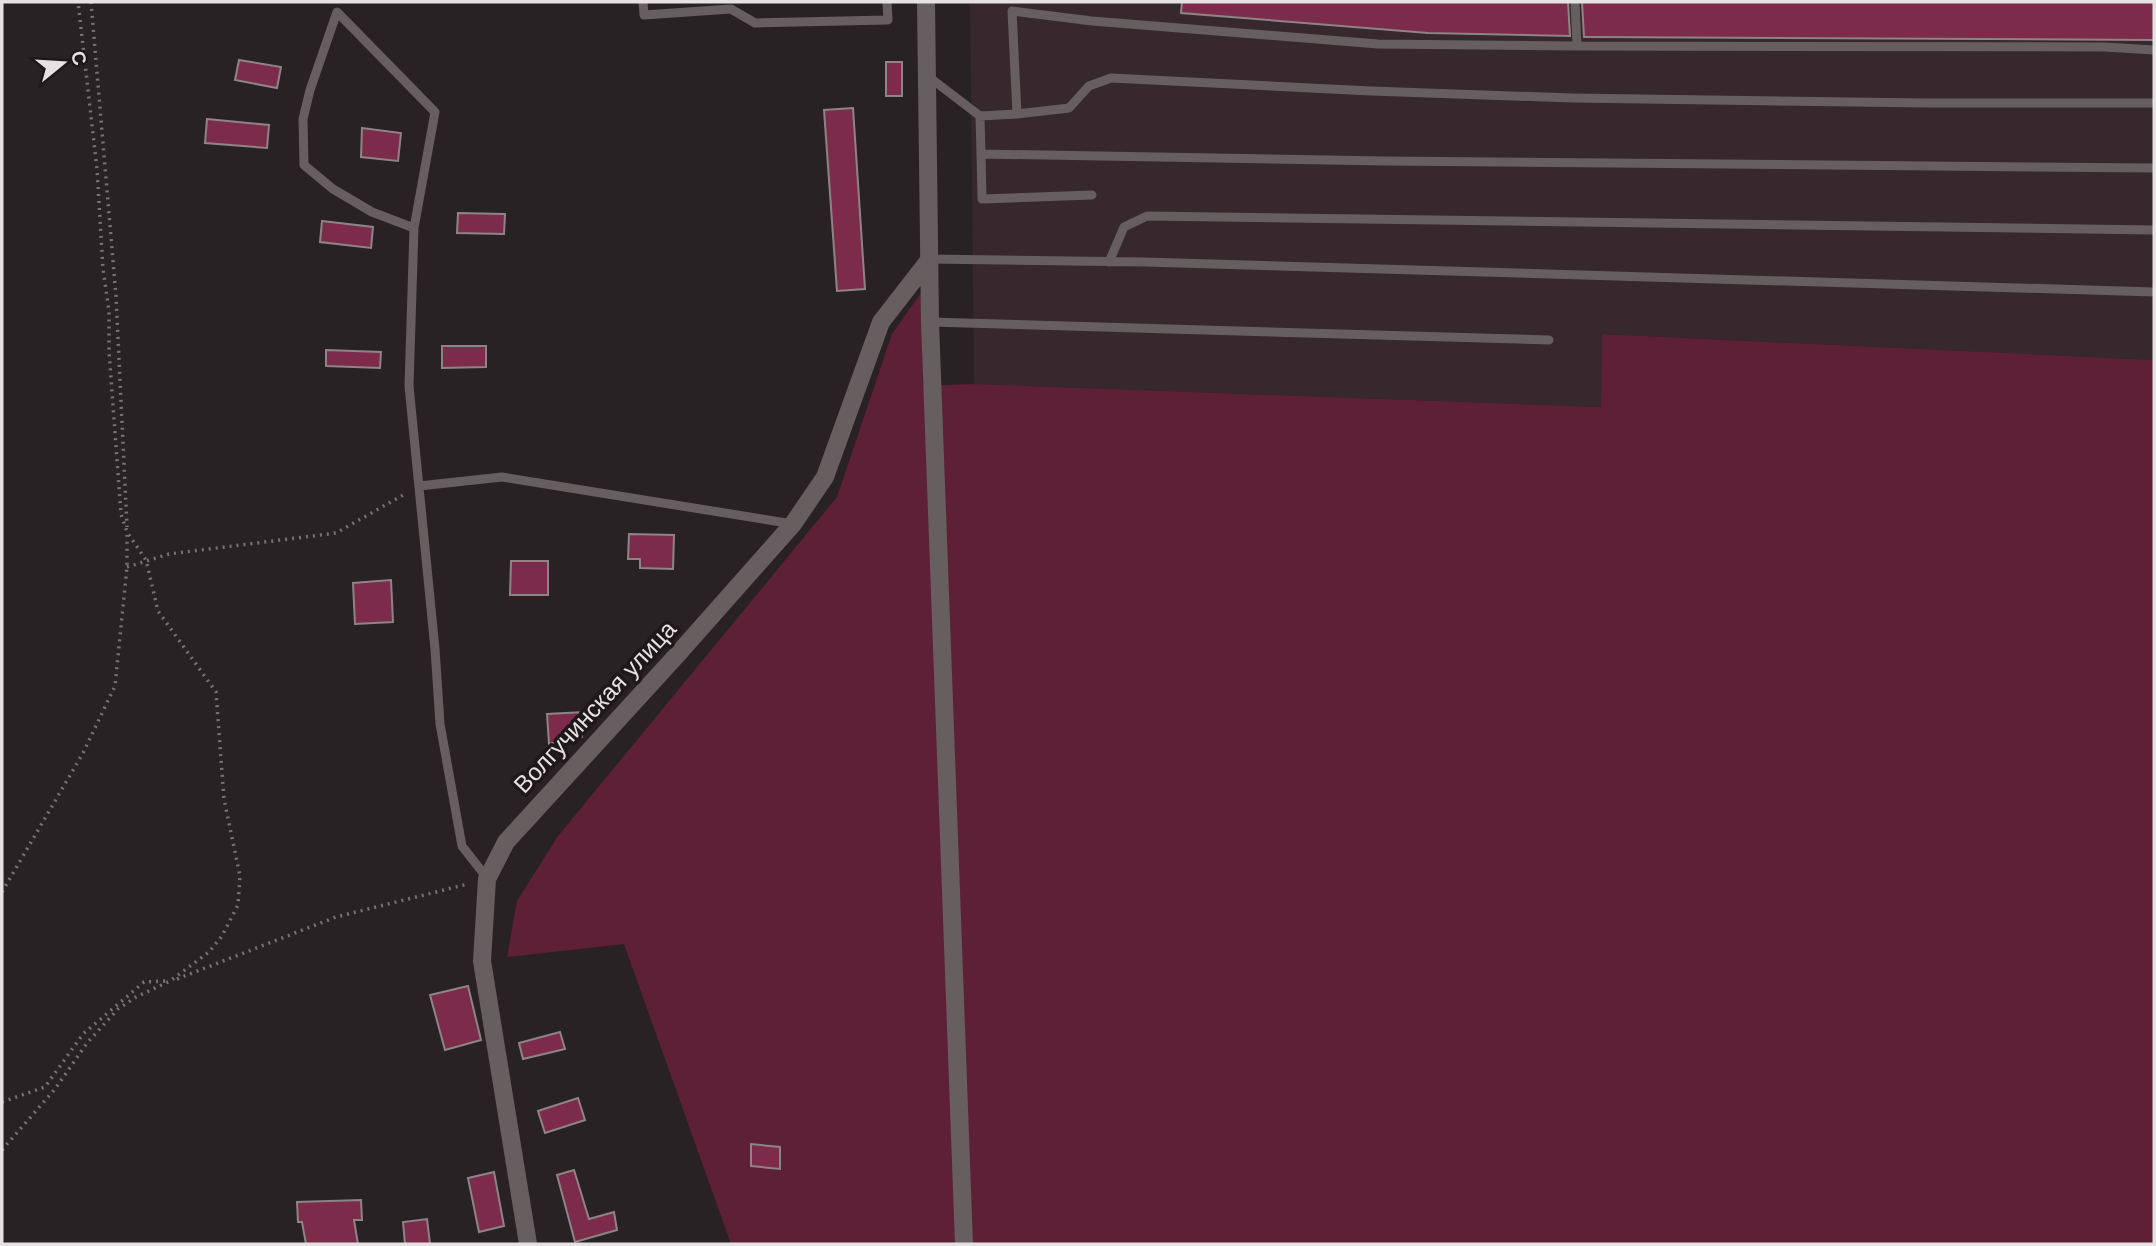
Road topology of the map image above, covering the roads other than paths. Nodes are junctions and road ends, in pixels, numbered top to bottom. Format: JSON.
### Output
{"nodes":[{"id":1,"x":643,"y":2,"type":"edge"},
{"id":2,"x":887,"y":2,"type":"edge"},
{"id":3,"x":926,"y":2,"type":"edge"},
{"id":4,"x":1575,"y":2,"type":"edge"},
{"id":5,"x":731,"y":5,"type":"edge"},
{"id":6,"x":1012,"y":7,"type":"edge"},
{"id":7,"x":1577,"y":46,"type":"junction"},
{"id":8,"x":2154,"y":50,"type":"edge"},
{"id":9,"x":928,"y":76,"type":"junction"},
{"id":10,"x":2154,"y":103,"type":"edge"},
{"id":11,"x":1017,"y":114,"type":"junction"},
{"id":12,"x":980,"y":117,"type":"junction"},
{"id":13,"x":981,"y":154,"type":"junction"},
{"id":14,"x":2154,"y":168,"type":"edge"},
{"id":15,"x":1092,"y":195,"type":"dead end"},
{"id":16,"x":414,"y":228,"type":"junction"},
{"id":17,"x":2154,"y":230,"type":"edge"},
{"id":18,"x":930,"y":259,"type":"junction"},
{"id":19,"x":1109,"y":262,"type":"junction"},
{"id":20,"x":2154,"y":292,"type":"edge"},
{"id":21,"x":930,"y":322,"type":"junction"},
{"id":22,"x":1549,"y":340,"type":"dead end"},
{"id":23,"x":419,"y":486,"type":"junction"},
{"id":24,"x":793,"y":524,"type":"junction"},
{"id":25,"x":487,"y":879,"type":"junction"},
{"id":26,"x":528,"y":1244,"type":"edge"},
{"id":27,"x":964,"y":1244,"type":"edge"}],
"edges":[{"from":1,"to":5,"type":"lane"},
{"from":2,"to":5,"type":"lane"},
{"from":3,"to":9,"type":"street"},
{"from":4,"to":7,"type":"lane"},
{"from":6,"to":7,"type":"lane"},
{"from":6,"to":11,"type":"lane"},
{"from":7,"to":8,"type":"lane"},
{"from":9,"to":12,"type":"lane"},
{"from":9,"to":18,"type":"street"},
{"from":10,"to":11,"type":"lane"},
{"from":11,"to":12,"type":"lane"},
{"from":12,"to":13,"type":"lane"},
{"from":13,"to":14,"type":"lane"},
{"from":13,"to":15,"type":"lane"},
{"from":16,"to":16,"type":"lane"},
{"from":16,"to":23,"type":"lane"},
{"from":17,"to":19,"type":"lane"},
{"from":18,"to":19,"type":"lane"},
{"from":18,"to":21,"type":"street"},
{"from":18,"to":24,"type":"street","name":"Волгучинская улица"},
{"from":19,"to":20,"type":"lane"},
{"from":21,"to":22,"type":"lane"},
{"from":21,"to":27,"type":"street"},
{"from":23,"to":24,"type":"lane"},
{"from":23,"to":25,"type":"lane"},
{"from":24,"to":25,"type":"street","name":"Волгучинская улица"},
{"from":25,"to":26,"type":"street","name":"Волгучинская улица"}]}
